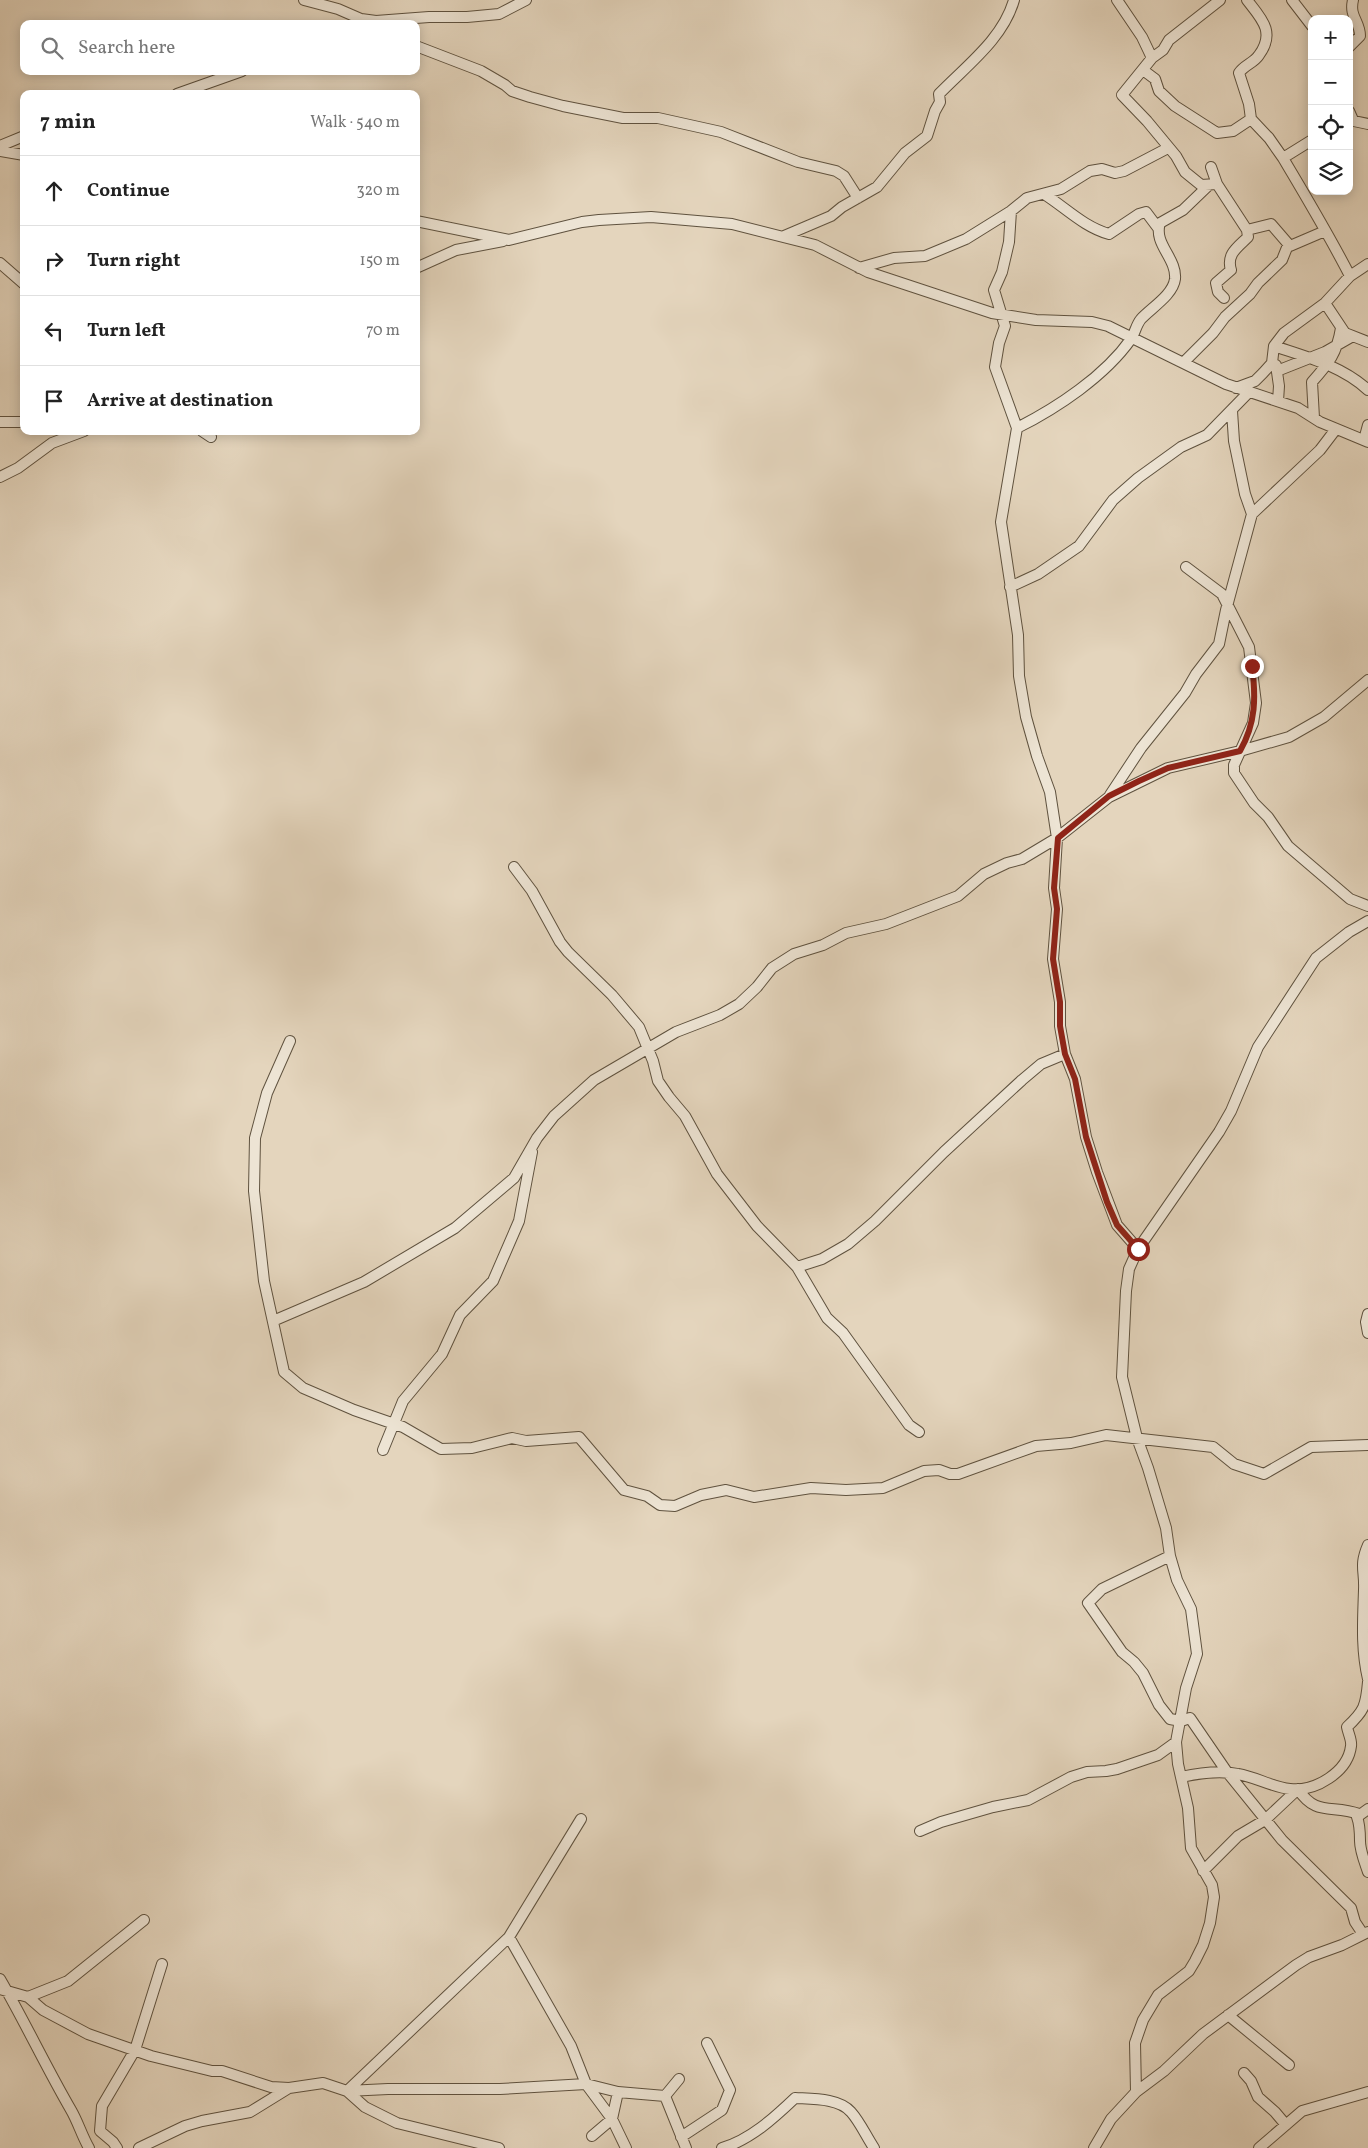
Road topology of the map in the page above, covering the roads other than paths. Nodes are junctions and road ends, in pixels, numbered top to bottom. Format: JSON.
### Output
{"nodes":[{"id":1,"x":304,"y":0,"type":"edge"},
{"id":2,"x":526,"y":0,"type":"edge"},
{"id":3,"x":1014,"y":0,"type":"edge"},
{"id":4,"x":1117,"y":0,"type":"edge"},
{"id":5,"x":1248,"y":0,"type":"edge"},
{"id":6,"x":1292,"y":0,"type":"edge"},
{"id":7,"x":1353,"y":0,"type":"edge"},
{"id":8,"x":1215,"y":2,"type":"edge"},
{"id":9,"x":1352,"y":15,"type":"edge"},
{"id":10,"x":1353,"y":16,"type":"edge"},
{"id":11,"x":361,"y":19,"type":"joint"},
{"id":12,"x":366,"y":20,"type":"edge"},
{"id":13,"x":398,"y":20,"type":"edge"},
{"id":14,"x":1308,"y":21,"type":"edge"},
{"id":15,"x":1353,"y":43,"type":"edge"},
{"id":16,"x":420,"y":48,"type":"edge"},
{"id":17,"x":1152,"y":58,"type":"junction"},
{"id":18,"x":1143,"y":70,"type":"junction"},
{"id":19,"x":231,"y":75,"type":"edge"},
{"id":20,"x":188,"y":90,"type":"edge"},
{"id":21,"x":1353,"y":118,"type":"edge"},
{"id":22,"x":1251,"y":119,"type":"junction"},
{"id":23,"x":1368,"y":124,"type":"edge"},
{"id":24,"x":20,"y":138,"type":"edge"},
{"id":25,"x":1308,"y":142,"type":"edge"},
{"id":26,"x":0,"y":146,"type":"edge"},
{"id":27,"x":1168,"y":148,"type":"junction"},
{"id":28,"x":0,"y":152,"type":"edge"},
{"id":29,"x":20,"y":154,"type":"edge"},
{"id":30,"x":1283,"y":158,"type":"junction"},
{"id":31,"x":1211,"y":167,"type":"dead end"},
{"id":32,"x":1213,"y":184,"type":"junction"},
{"id":33,"x":1044,"y":194,"type":"junction"},
{"id":34,"x":858,"y":198,"type":"junction"},
{"id":35,"x":1011,"y":212,"type":"junction"},
{"id":36,"x":420,"y":222,"type":"edge"},
{"id":37,"x":1158,"y":228,"type":"junction"},
{"id":38,"x":1247,"y":230,"type":"junction"},
{"id":39,"x":1325,"y":231,"type":"junction"},
{"id":40,"x":784,"y":236,"type":"junction"},
{"id":41,"x":509,"y":240,"type":"junction"},
{"id":42,"x":1288,"y":245,"type":"junction"},
{"id":43,"x":0,"y":263,"type":"edge"},
{"id":44,"x":1368,"y":264,"type":"edge"},
{"id":45,"x":420,"y":266,"type":"edge"},
{"id":46,"x":859,"y":268,"type":"junction"},
{"id":47,"x":1350,"y":276,"type":"junction"},
{"id":48,"x":20,"y":280,"type":"edge"},
{"id":49,"x":1224,"y":298,"type":"dead end"},
{"id":50,"x":1325,"y":303,"type":"junction"},
{"id":51,"x":1002,"y":315,"type":"junction"},
{"id":52,"x":1341,"y":328,"type":"junction"},
{"id":53,"x":1353,"y":336,"type":"junction"},
{"id":54,"x":1132,"y":338,"type":"junction"},
{"id":55,"x":1368,"y":342,"type":"edge"},
{"id":56,"x":1338,"y":343,"type":"junction"},
{"id":57,"x":1274,"y":346,"type":"junction"},
{"id":58,"x":1274,"y":357,"type":"junction"},
{"id":59,"x":1309,"y":358,"type":"junction"},
{"id":60,"x":1182,"y":363,"type":"junction"},
{"id":61,"x":1328,"y":364,"type":"junction"},
{"id":62,"x":1277,"y":372,"type":"junction"},
{"id":63,"x":1236,"y":388,"type":"junction"},
{"id":64,"x":1368,"y":390,"type":"edge"},
{"id":65,"x":1249,"y":392,"type":"junction"},
{"id":66,"x":1278,"y":401,"type":"junction"},
{"id":67,"x":1232,"y":411,"type":"junction"},
{"id":68,"x":1314,"y":418,"type":"junction"},
{"id":69,"x":0,"y":422,"type":"edge"},
{"id":70,"x":20,"y":422,"type":"edge"},
{"id":71,"x":1368,"y":425,"type":"edge"},
{"id":72,"x":1017,"y":428,"type":"junction"},
{"id":73,"x":1336,"y":429,"type":"junction"},
{"id":74,"x":72,"y":435,"type":"edge"},
{"id":75,"x":1366,"y":441,"type":"edge"},
{"id":76,"x":0,"y":478,"type":"edge"},
{"id":77,"x":1252,"y":514,"type":"junction"},
{"id":78,"x":1186,"y":567,"type":"dead end"},
{"id":79,"x":1010,"y":586,"type":"junction"},
{"id":80,"x":1228,"y":604,"type":"junction"},
{"id":81,"x":1368,"y":680,"type":"edge"},
{"id":82,"x":1240,"y":751,"type":"junction"},
{"id":83,"x":1109,"y":796,"type":"junction"},
{"id":84,"x":1058,"y":838,"type":"junction"},
{"id":85,"x":514,"y":867,"type":"dead end"},
{"id":86,"x":1368,"y":906,"type":"edge"},
{"id":87,"x":1368,"y":921,"type":"edge"},
{"id":88,"x":290,"y":1041,"type":"dead end"},
{"id":89,"x":648,"y":1049,"type":"junction"},
{"id":90,"x":1065,"y":1054,"type":"junction"},
{"id":91,"x":534,"y":1144,"type":"junction"},
{"id":92,"x":1138,"y":1249,"type":"junction"},
{"id":93,"x":797,"y":1267,"type":"junction"},
{"id":94,"x":1368,"y":1314,"type":"edge"},
{"id":95,"x":273,"y":1321,"type":"junction"},
{"id":96,"x":1368,"y":1333,"type":"edge"},
{"id":97,"x":393,"y":1424,"type":"junction"},
{"id":98,"x":919,"y":1432,"type":"dead end"},
{"id":99,"x":1137,"y":1438,"type":"junction"},
{"id":100,"x":1368,"y":1445,"type":"edge"},
{"id":101,"x":383,"y":1450,"type":"dead end"},
{"id":102,"x":1368,"y":1545,"type":"edge"},
{"id":103,"x":1170,"y":1556,"type":"junction"},
{"id":104,"x":1368,"y":1680,"type":"edge"},
{"id":105,"x":1181,"y":1721,"type":"junction"},
{"id":106,"x":1176,"y":1742,"type":"junction"},
{"id":107,"x":1226,"y":1772,"type":"junction"},
{"id":108,"x":1181,"y":1776,"type":"junction"},
{"id":109,"x":1298,"y":1789,"type":"junction"},
{"id":110,"x":1364,"y":1811,"type":"edge"},
{"id":111,"x":581,"y":1819,"type":"dead end"},
{"id":112,"x":1265,"y":1820,"type":"junction"},
{"id":113,"x":920,"y":1831,"type":"dead end"},
{"id":114,"x":1203,"y":1871,"type":"junction"},
{"id":115,"x":1368,"y":1872,"type":"edge"},
{"id":116,"x":144,"y":1920,"type":"dead end"},
{"id":117,"x":1366,"y":1933,"type":"edge"},
{"id":118,"x":509,"y":1937,"type":"junction"},
{"id":119,"x":162,"y":1964,"type":"dead end"},
{"id":120,"x":0,"y":1979,"type":"edge"},
{"id":121,"x":3,"y":1989,"type":"edge"},
{"id":122,"x":28,"y":1998,"type":"junction"},
{"id":123,"x":1228,"y":2015,"type":"junction"},
{"id":124,"x":707,"y":2043,"type":"dead end"},
{"id":125,"x":135,"y":2050,"type":"junction"},
{"id":126,"x":1289,"y":2065,"type":"dead end"},
{"id":127,"x":1244,"y":2073,"type":"dead end"},
{"id":128,"x":679,"y":2080,"type":"dead end"},
{"id":129,"x":586,"y":2084,"type":"junction"},
{"id":130,"x":289,"y":2088,"type":"junction"},
{"id":131,"x":347,"y":2091,"type":"junction"},
{"id":132,"x":618,"y":2092,"type":"junction"},
{"id":133,"x":1136,"y":2092,"type":"junction"},
{"id":134,"x":1368,"y":2092,"type":"edge"},
{"id":135,"x":665,"y":2096,"type":"junction"},
{"id":136,"x":612,"y":2119,"type":"junction"},
{"id":137,"x":1286,"y":2125,"type":"junction"},
{"id":138,"x":592,"y":2136,"type":"dead end"},
{"id":139,"x":681,"y":2137,"type":"junction"},
{"id":140,"x":735,"y":2146,"type":"edge"},
{"id":141,"x":89,"y":2148,"type":"edge"},
{"id":142,"x":117,"y":2148,"type":"edge"},
{"id":143,"x":139,"y":2148,"type":"edge"},
{"id":144,"x":499,"y":2148,"type":"edge"},
{"id":145,"x":626,"y":2148,"type":"edge"},
{"id":146,"x":686,"y":2148,"type":"edge"},
{"id":147,"x":722,"y":2148,"type":"edge"},
{"id":148,"x":874,"y":2148,"type":"edge"},
{"id":149,"x":1094,"y":2148,"type":"edge"},
{"id":150,"x":1258,"y":2148,"type":"edge"}],
"edges":[{"from":1,"to":11,"type":"street"},
{"from":2,"to":13,"type":"street"},
{"from":3,"to":34,"type":"street"},
{"from":4,"to":17,"type":"street"},
{"from":5,"to":22,"type":"street"},
{"from":6,"to":14,"type":"street"},
{"from":7,"to":9,"type":"street"},
{"from":8,"to":17,"type":"street"},
{"from":10,"to":15,"type":"street"},
{"from":11,"to":12,"type":"street"},
{"from":16,"to":34,"type":"street"},
{"from":17,"to":18,"type":"street"},
{"from":18,"to":22,"type":"street"},
{"from":18,"to":27,"type":"street"},
{"from":19,"to":20,"type":"street"},
{"from":21,"to":23,"type":"street"},
{"from":22,"to":30,"type":"street"},
{"from":24,"to":26,"type":"street"},
{"from":25,"to":30,"type":"street"},
{"from":27,"to":32,"type":"street"},
{"from":27,"to":33,"type":"street"},
{"from":28,"to":29,"type":"street"},
{"from":30,"to":39,"type":"street"},
{"from":31,"to":32,"type":"street"},
{"from":32,"to":37,"type":"street"},
{"from":32,"to":38,"type":"street"},
{"from":33,"to":35,"type":"street"},
{"from":33,"to":37,"type":"street"},
{"from":34,"to":40,"type":"street"},
{"from":35,"to":46,"type":"street"},
{"from":35,"to":51,"type":"street"},
{"from":36,"to":41,"type":"street"},
{"from":37,"to":54,"type":"street"},
{"from":38,"to":42,"type":"street"},
{"from":38,"to":49,"type":"street"},
{"from":39,"to":42,"type":"street"},
{"from":39,"to":47,"type":"street"},
{"from":40,"to":41,"type":"street"},
{"from":40,"to":46,"type":"street"},
{"from":41,"to":45,"type":"street"},
{"from":42,"to":60,"type":"street"},
{"from":43,"to":48,"type":"street"},
{"from":44,"to":47,"type":"street"},
{"from":46,"to":51,"type":"street"},
{"from":47,"to":50,"type":"street"},
{"from":50,"to":52,"type":"street"},
{"from":50,"to":57,"type":"street"},
{"from":51,"to":54,"type":"street"},
{"from":51,"to":72,"type":"street"},
{"from":52,"to":53,"type":"street"},
{"from":52,"to":56,"type":"street"},
{"from":53,"to":55,"type":"street"},
{"from":53,"to":56,"type":"street"},
{"from":54,"to":60,"type":"street"},
{"from":54,"to":72,"type":"street"},
{"from":56,"to":59,"type":"street"},
{"from":56,"to":61,"type":"street"},
{"from":57,"to":58,"type":"street"},
{"from":57,"to":59,"type":"street"},
{"from":58,"to":62,"type":"street"},
{"from":58,"to":63,"type":"street"},
{"from":59,"to":61,"type":"street"},
{"from":59,"to":62,"type":"street"},
{"from":60,"to":63,"type":"street"},
{"from":61,"to":64,"type":"street"},
{"from":61,"to":68,"type":"street"},
{"from":62,"to":66,"type":"street"},
{"from":63,"to":65,"type":"street"},
{"from":65,"to":66,"type":"street"},
{"from":65,"to":67,"type":"street"},
{"from":66,"to":68,"type":"street"},
{"from":67,"to":77,"type":"street"},
{"from":67,"to":79,"type":"street"},
{"from":68,"to":73,"type":"street"},
{"from":69,"to":70,"type":"street"},
{"from":71,"to":75,"type":"street"},
{"from":72,"to":79,"type":"street"},
{"from":73,"to":75,"type":"street"},
{"from":73,"to":77,"type":"street"},
{"from":74,"to":76,"type":"street"},
{"from":77,"to":80,"type":"street"},
{"from":78,"to":80,"type":"street"},
{"from":79,"to":84,"type":"street"},
{"from":80,"to":82,"type":"street"},
{"from":80,"to":83,"type":"street"},
{"from":81,"to":82,"type":"street"},
{"from":82,"to":83,"type":"street"},
{"from":82,"to":86,"type":"street"},
{"from":83,"to":84,"type":"street"},
{"from":84,"to":89,"type":"street"},
{"from":84,"to":90,"type":"street"},
{"from":85,"to":89,"type":"street"},
{"from":87,"to":92,"type":"street"},
{"from":88,"to":95,"type":"street"},
{"from":89,"to":91,"type":"street"},
{"from":89,"to":93,"type":"street"},
{"from":90,"to":92,"type":"street"},
{"from":90,"to":93,"type":"street"},
{"from":91,"to":95,"type":"street"},
{"from":91,"to":97,"type":"street"},
{"from":92,"to":99,"type":"street"},
{"from":93,"to":98,"type":"street"},
{"from":94,"to":96,"type":"street"},
{"from":95,"to":97,"type":"street"},
{"from":97,"to":99,"type":"street"},
{"from":97,"to":101,"type":"street"},
{"from":99,"to":100,"type":"street"},
{"from":99,"to":103,"type":"street"},
{"from":102,"to":104,"type":"street"},
{"from":103,"to":105,"type":"street"},
{"from":103,"to":105,"type":"street"},
{"from":104,"to":109,"type":"street"},
{"from":105,"to":106,"type":"street"},
{"from":105,"to":107,"type":"street"},
{"from":106,"to":108,"type":"street"},
{"from":106,"to":113,"type":"street"},
{"from":107,"to":108,"type":"street"},
{"from":107,"to":109,"type":"street"},
{"from":107,"to":112,"type":"street"},
{"from":108,"to":114,"type":"street"},
{"from":109,"to":110,"type":"street"},
{"from":109,"to":112,"type":"street"},
{"from":110,"to":115,"type":"street"},
{"from":111,"to":118,"type":"street"},
{"from":112,"to":114,"type":"street"},
{"from":112,"to":117,"type":"street"},
{"from":114,"to":133,"type":"street"},
{"from":116,"to":122,"type":"street"},
{"from":117,"to":123,"type":"street"},
{"from":118,"to":129,"type":"street"},
{"from":118,"to":131,"type":"street"},
{"from":119,"to":125,"type":"street"},
{"from":120,"to":121,"type":"street"},
{"from":121,"to":122,"type":"street"},
{"from":121,"to":141,"type":"street"},
{"from":122,"to":125,"type":"street"},
{"from":123,"to":126,"type":"street"},
{"from":123,"to":133,"type":"street"},
{"from":124,"to":139,"type":"street"},
{"from":125,"to":130,"type":"street"},
{"from":125,"to":142,"type":"street"},
{"from":127,"to":137,"type":"street"},
{"from":128,"to":135,"type":"street"},
{"from":129,"to":131,"type":"street"},
{"from":129,"to":132,"type":"street"},
{"from":129,"to":136,"type":"street"},
{"from":130,"to":131,"type":"street"},
{"from":130,"to":143,"type":"street"},
{"from":131,"to":144,"type":"street"},
{"from":132,"to":135,"type":"street"},
{"from":132,"to":136,"type":"street"},
{"from":133,"to":149,"type":"street"},
{"from":134,"to":137,"type":"street"},
{"from":135,"to":139,"type":"street"},
{"from":136,"to":138,"type":"street"},
{"from":136,"to":145,"type":"street"},
{"from":137,"to":150,"type":"street"},
{"from":139,"to":146,"type":"street"},
{"from":140,"to":147,"type":"street"},
{"from":140,"to":148,"type":"street"}]}
